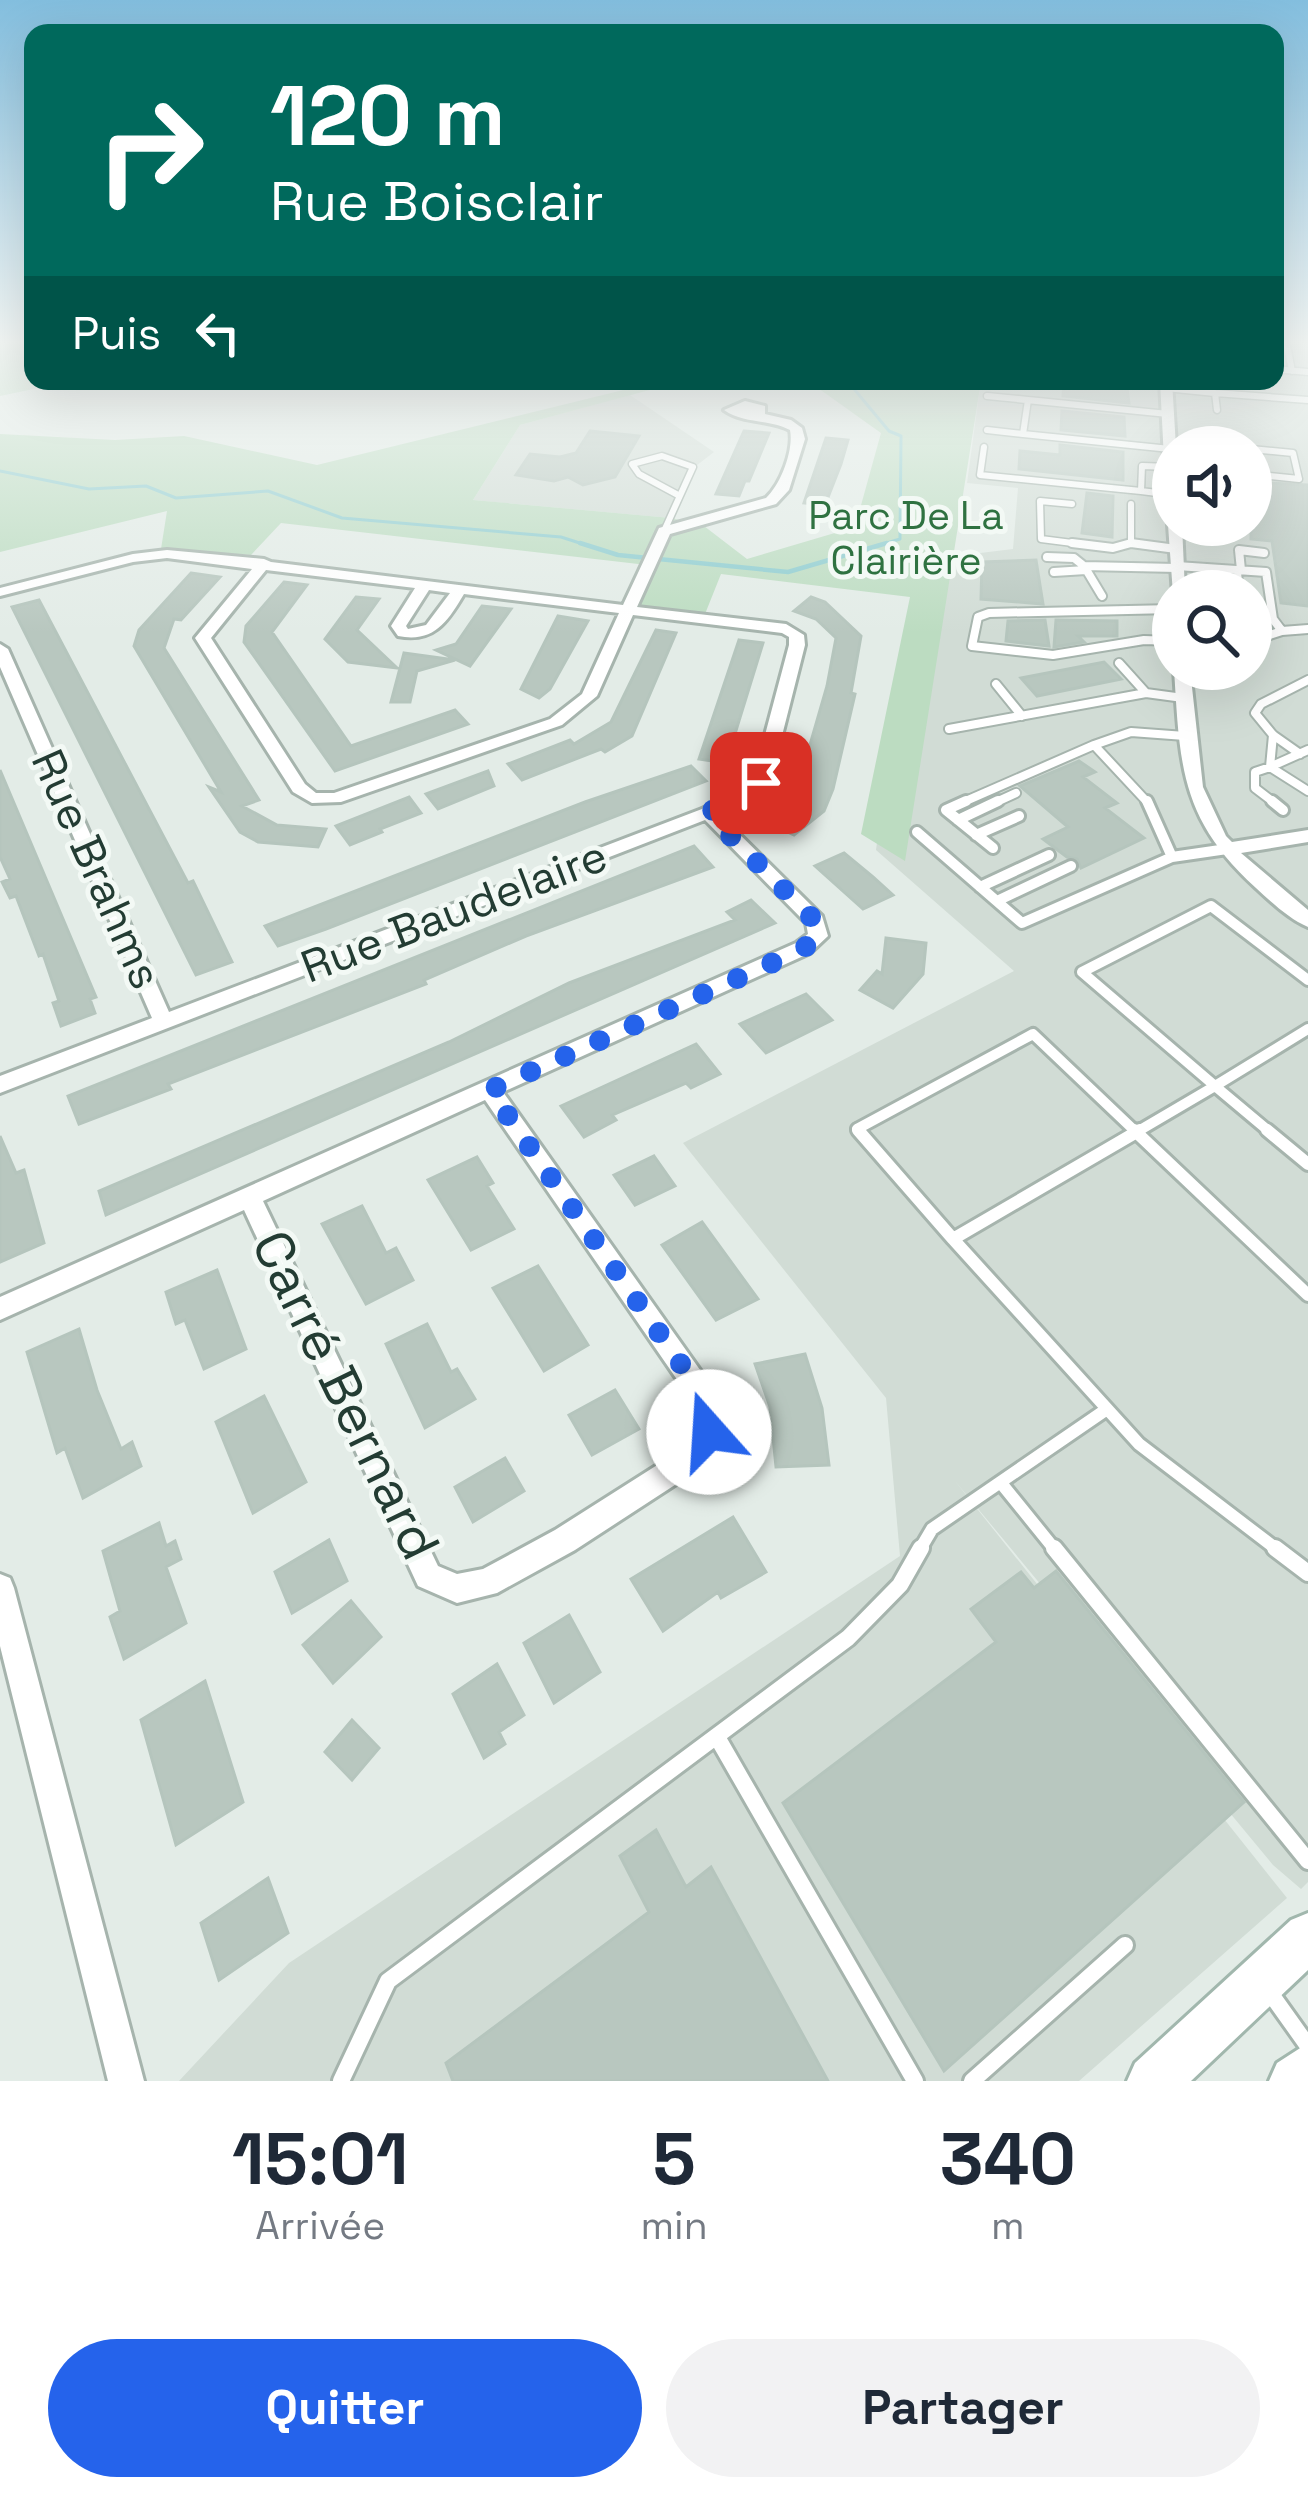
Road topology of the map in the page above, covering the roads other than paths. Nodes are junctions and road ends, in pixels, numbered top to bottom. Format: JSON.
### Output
{"nodes":[{"id":1,"x":799,"y":438,"type":"edge"},
{"id":2,"x":1063,"y":438,"type":"edge"},
{"id":3,"x":984,"y":447,"type":"dead end"},
{"id":4,"x":1152,"y":447,"type":"edge"},
{"id":5,"x":1272,"y":451,"type":"edge"},
{"id":6,"x":1152,"y":469,"type":"edge"},
{"id":7,"x":1272,"y":476,"type":"edge"},
{"id":8,"x":1141,"y":491,"type":"junction"},
{"id":9,"x":1152,"y":493,"type":"edge"},
{"id":10,"x":678,"y":495,"type":"junction"},
{"id":11,"x":1131,"y":504,"type":"dead end"},
{"id":12,"x":1072,"y":505,"type":"dead end"},
{"id":13,"x":664,"y":532,"type":"junction"},
{"id":14,"x":1131,"y":543,"type":"junction"},
{"id":15,"x":1176,"y":548,"type":"joint"},
{"id":16,"x":1264,"y":553,"type":"dead end"},
{"id":17,"x":264,"y":563,"type":"junction"},
{"id":18,"x":1177,"y":567,"type":"junction"},
{"id":19,"x":1085,"y":568,"type":"junction"},
{"id":20,"x":1177,"y":570,"type":"edge"},
{"id":21,"x":1224,"y":570,"type":"edge"},
{"id":22,"x":1239,"y":570,"type":"edge"},
{"id":23,"x":426,"y":583,"type":"junction"},
{"id":24,"x":461,"y":587,"type":"junction"},
{"id":25,"x":0,"y":592,"type":"edge"},
{"id":26,"x":1102,"y":596,"type":"dead end"},
{"id":27,"x":628,"y":609,"type":"junction"},
{"id":28,"x":1152,"y":609,"type":"edge"},
{"id":29,"x":1272,"y":612,"type":"edge"},
{"id":30,"x":1308,"y":629,"type":"edge"},
{"id":31,"x":1282,"y":632,"type":"junction"},
{"id":32,"x":1272,"y":635,"type":"edge"},
{"id":33,"x":1152,"y":640,"type":"edge"},
{"id":34,"x":0,"y":649,"type":"edge"},
{"id":35,"x":1119,"y":663,"type":"dead end"},
{"id":36,"x":1308,"y":680,"type":"edge"},
{"id":37,"x":996,"y":684,"type":"dead end"},
{"id":38,"x":1183,"y":690,"type":"edge"},
{"id":39,"x":1146,"y":693,"type":"junction"},
{"id":40,"x":1184,"y":698,"type":"junction"},
{"id":41,"x":1022,"y":716,"type":"junction"},
{"id":42,"x":950,"y":729,"type":"dead end"},
{"id":43,"x":1273,"y":734,"type":"junction"},
{"id":44,"x":1186,"y":736,"type":"junction"},
{"id":45,"x":1094,"y":745,"type":"junction"},
{"id":46,"x":1304,"y":752,"type":"edge"},
{"id":47,"x":1270,"y":767,"type":"junction"},
{"id":48,"x":1308,"y":791,"type":"edge"},
{"id":49,"x":1016,"y":793,"type":"dead end"},
{"id":50,"x":1283,"y":810,"type":"dead end"},
{"id":51,"x":708,"y":813,"type":"junction"},
{"id":52,"x":1019,"y":816,"type":"dead end"},
{"id":53,"x":958,"y":820,"type":"junction"},
{"id":54,"x":917,"y":832,"type":"dead end"},
{"id":55,"x":976,"y":835,"type":"junction"},
{"id":56,"x":1308,"y":836,"type":"edge"},
{"id":57,"x":993,"y":848,"type":"dead end"},
{"id":58,"x":1226,"y":849,"type":"junction"},
{"id":59,"x":1048,"y":855,"type":"dead end"},
{"id":60,"x":1172,"y":857,"type":"junction"},
{"id":61,"x":1071,"y":866,"type":"dead end"},
{"id":62,"x":980,"y":886,"type":"junction"},
{"id":63,"x":997,"y":901,"type":"junction"},
{"id":64,"x":1308,"y":920,"type":"edge"},
{"id":65,"x":1308,"y":980,"type":"edge"},
{"id":66,"x":164,"y":1023,"type":"junction"},
{"id":67,"x":1308,"y":1029,"type":"edge"},
{"id":68,"x":0,"y":1084,"type":"edge"},
{"id":69,"x":1215,"y":1086,"type":"junction"},
{"id":70,"x":490,"y":1090,"type":"junction"},
{"id":71,"x":1134,"y":1132,"type":"junction"},
{"id":72,"x":1308,"y":1164,"type":"edge"},
{"id":73,"x":249,"y":1197,"type":"junction"},
{"id":74,"x":953,"y":1239,"type":"junction"},
{"id":75,"x":1308,"y":1295,"type":"edge"},
{"id":76,"x":0,"y":1309,"type":"edge"},
{"id":77,"x":1107,"y":1408,"type":"junction"},
{"id":78,"x":1001,"y":1483,"type":"junction"},
{"id":79,"x":1308,"y":1573,"type":"edge"},
{"id":80,"x":0,"y":1588,"type":"edge"},
{"id":81,"x":717,"y":1737,"type":"junction"},
{"id":82,"x":1308,"y":1861,"type":"edge"},
{"id":83,"x":1308,"y":1937,"type":"edge"},
{"id":84,"x":1125,"y":1946,"type":"dead end"},
{"id":85,"x":1261,"y":1981,"type":"junction"},
{"id":86,"x":1308,"y":2046,"type":"edge"},
{"id":87,"x":1308,"y":2069,"type":"edge"},
{"id":88,"x":125,"y":2081,"type":"edge"},
{"id":89,"x":341,"y":2081,"type":"edge"},
{"id":90,"x":915,"y":2081,"type":"edge"},
{"id":91,"x":972,"y":2081,"type":"edge"},
{"id":92,"x":1153,"y":2081,"type":"edge"},
{"id":93,"x":1295,"y":2081,"type":"edge"}],
"edges":[{"from":1,"to":13,"type":"street"},
{"from":2,"to":4,"type":"lane"},
{"from":3,"to":8,"type":"lane"},
{"from":5,"to":7,"type":"lane"},
{"from":6,"to":8,"type":"lane"},
{"from":8,"to":9,"type":"lane"},
{"from":10,"to":10,"type":"lane"},
{"from":10,"to":13,"type":"lane"},
{"from":11,"to":14,"type":"lane"},
{"from":12,"to":14,"type":"lane"},
{"from":13,"to":27,"type":"street"},
{"from":14,"to":15,"type":"lane"},
{"from":15,"to":18,"type":"street"},
{"from":16,"to":22,"type":"lane"},
{"from":17,"to":23,"type":"street"},
{"from":17,"to":25,"type":"street"},
{"from":17,"to":27,"type":"street"},
{"from":18,"to":19,"type":"lane"},
{"from":18,"to":20,"type":"street"},
{"from":18,"to":21,"type":"lane"},
{"from":19,"to":19,"type":"lane"},
{"from":19,"to":26,"type":"lane"},
{"from":23,"to":24,"type":"street"},
{"from":23,"to":24,"type":"street"},
{"from":24,"to":27,"type":"street"},
{"from":27,"to":51,"type":"street","name":"Rue Baudelaire"},
{"from":28,"to":33,"type":"lane"},
{"from":29,"to":31,"type":"lane"},
{"from":30,"to":31,"type":"lane"},
{"from":31,"to":32,"type":"lane"},
{"from":34,"to":66,"type":"street","name":"Rue Brahms"},
{"from":35,"to":39,"type":"lane"},
{"from":36,"to":43,"type":"lane"},
{"from":37,"to":41,"type":"lane"},
{"from":38,"to":40,"type":"street"},
{"from":39,"to":40,"type":"lane"},
{"from":39,"to":41,"type":"lane"},
{"from":40,"to":44,"type":"street"},
{"from":41,"to":42,"type":"lane"},
{"from":43,"to":46,"type":"lane"},
{"from":43,"to":47,"type":"lane"},
{"from":44,"to":45,"type":"lane"},
{"from":44,"to":58,"type":"street"},
{"from":45,"to":53,"type":"lane"},
{"from":45,"to":60,"type":"lane"},
{"from":46,"to":47,"type":"lane"},
{"from":47,"to":48,"type":"lane"},
{"from":47,"to":50,"type":"lane"},
{"from":49,"to":53,"type":"lane"},
{"from":51,"to":66,"type":"street","name":"Rue Baudelaire"},
{"from":51,"to":70,"type":"street"},
{"from":52,"to":55,"type":"lane"},
{"from":53,"to":55,"type":"lane"},
{"from":54,"to":62,"type":"lane"},
{"from":55,"to":57,"type":"lane"},
{"from":56,"to":58,"type":"street"},
{"from":58,"to":60,"type":"lane"},
{"from":58,"to":64,"type":"street"},
{"from":59,"to":62,"type":"lane"},
{"from":60,"to":63,"type":"lane"},
{"from":61,"to":63,"type":"lane"},
{"from":62,"to":63,"type":"lane"},
{"from":65,"to":69,"type":"lane"},
{"from":66,"to":68,"type":"street","name":"Rue Baudelaire"},
{"from":67,"to":69,"type":"lane"},
{"from":69,"to":71,"type":"lane"},
{"from":69,"to":72,"type":"lane"},
{"from":70,"to":73,"type":"street"},
{"from":70,"to":73,"type":"street","name":"Carré Bernard"},
{"from":71,"to":74,"type":"lane"},
{"from":71,"to":74,"type":"lane"},
{"from":71,"to":75,"type":"lane"},
{"from":73,"to":76,"type":"street"},
{"from":74,"to":77,"type":"lane"},
{"from":77,"to":78,"type":"lane"},
{"from":77,"to":79,"type":"lane"},
{"from":78,"to":81,"type":"lane"},
{"from":78,"to":82,"type":"lane"},
{"from":80,"to":88,"type":"street"},
{"from":81,"to":89,"type":"lane"},
{"from":81,"to":90,"type":"lane"},
{"from":83,"to":85,"type":"street"},
{"from":84,"to":91,"type":"lane"},
{"from":85,"to":86,"type":"lane"},
{"from":85,"to":92,"type":"street"},
{"from":87,"to":93,"type":"street"}]}
